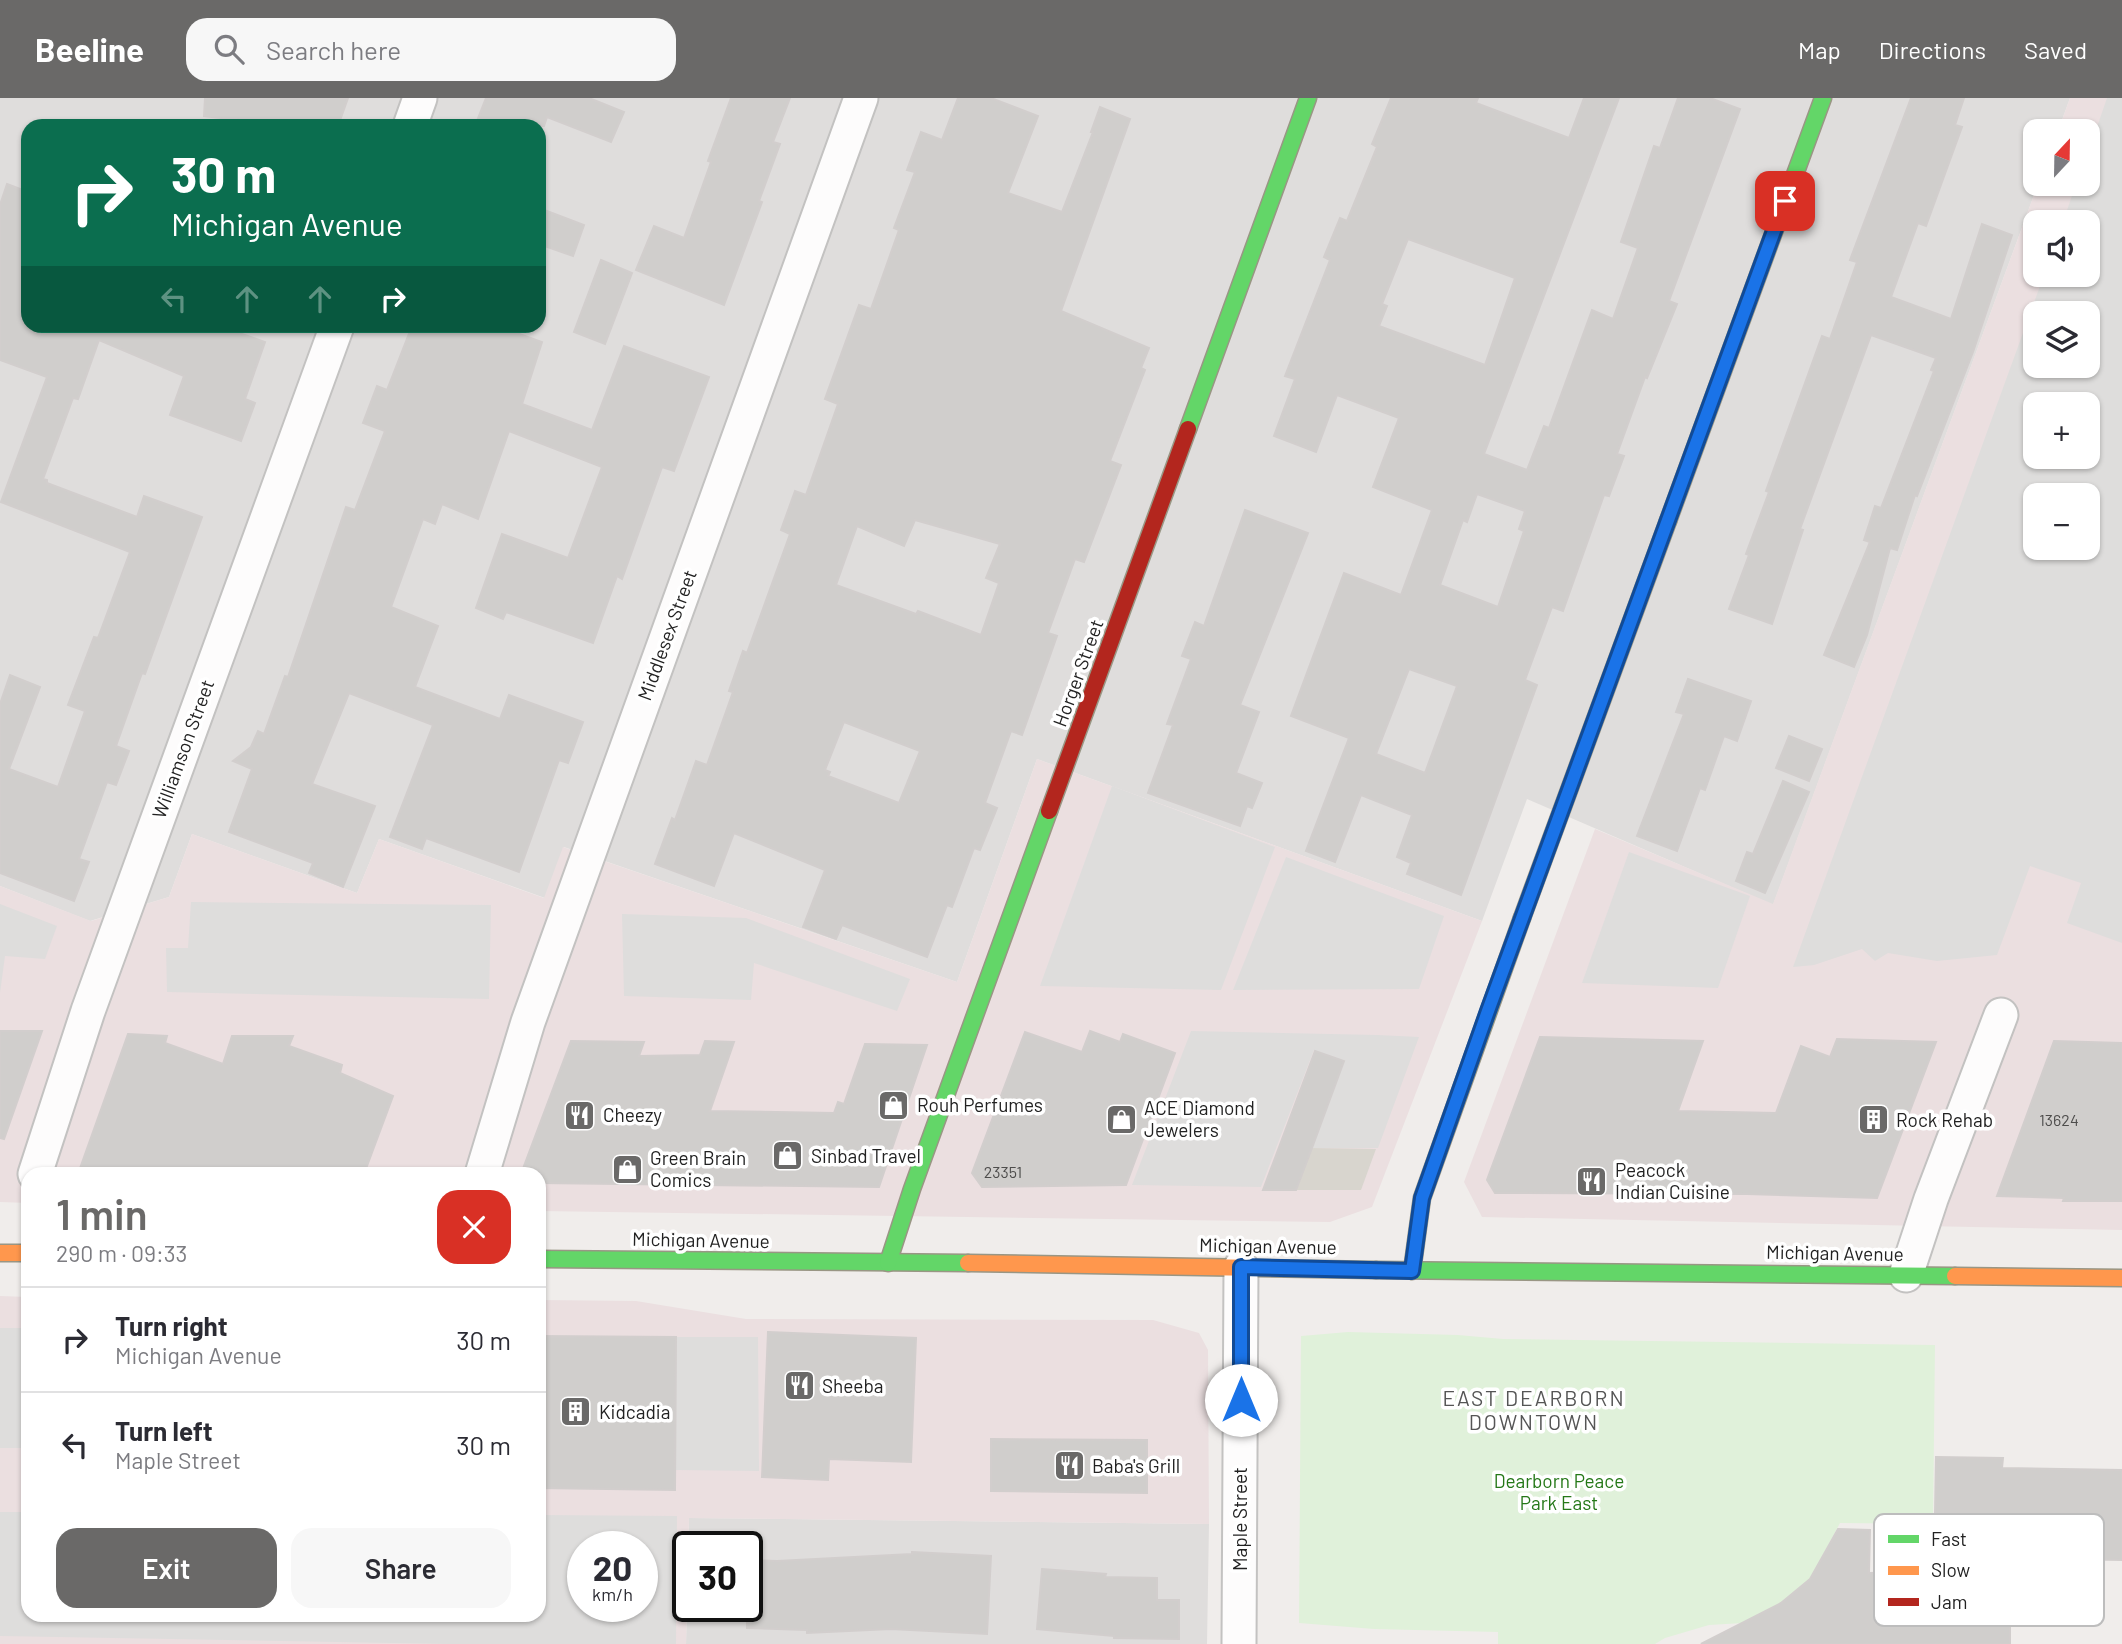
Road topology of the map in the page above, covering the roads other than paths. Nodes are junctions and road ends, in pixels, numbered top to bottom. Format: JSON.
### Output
{"nodes":[{"id":1,"x":420,"y":98,"type":"edge"},
{"id":2,"x":860,"y":98,"type":"edge"},
{"id":3,"x":1308,"y":98,"type":"edge"},
{"id":4,"x":1823,"y":98,"type":"edge"},
{"id":5,"x":412,"y":119,"type":"edge"},
{"id":6,"x":334,"y":333,"type":"edge"},
{"id":7,"x":2001,"y":1015,"type":"dead end"},
{"id":8,"x":37,"y":1167,"type":"edge"},
{"id":9,"x":484,"y":1167,"type":"edge"},
{"id":10,"x":0,"y":1253,"type":"edge"},
{"id":11,"x":21,"y":1253,"type":"edge"},
{"id":12,"x":546,"y":1259,"type":"edge"},
{"id":13,"x":888,"y":1263,"type":"junction"},
{"id":14,"x":1241,"y":1267,"type":"junction"},
{"id":15,"x":1412,"y":1271,"type":"junction"},
{"id":16,"x":1906,"y":1275,"type":"junction"},
{"id":17,"x":2122,"y":1278,"type":"edge"},
{"id":18,"x":1239,"y":1644,"type":"edge"}],
"edges":[{"from":1,"to":5,"type":"street"},
{"from":2,"to":9,"type":"street","name":"Middlesex Street"},
{"from":3,"to":13,"type":"street","name":"Horger Street"},
{"from":4,"to":15,"type":"street"},
{"from":6,"to":8,"type":"street","name":"Williamson Street"},
{"from":7,"to":16,"type":"street"},
{"from":10,"to":11,"type":"street"},
{"from":12,"to":13,"type":"street","name":"Michigan Avenue"},
{"from":13,"to":14,"type":"street","name":"Michigan Avenue"},
{"from":14,"to":15,"type":"street","name":"Michigan Avenue"},
{"from":14,"to":18,"type":"street","name":"Maple Street"},
{"from":15,"to":16,"type":"street","name":"Michigan Avenue"},
{"from":16,"to":17,"type":"street","name":"Michigan Avenue"}]}
